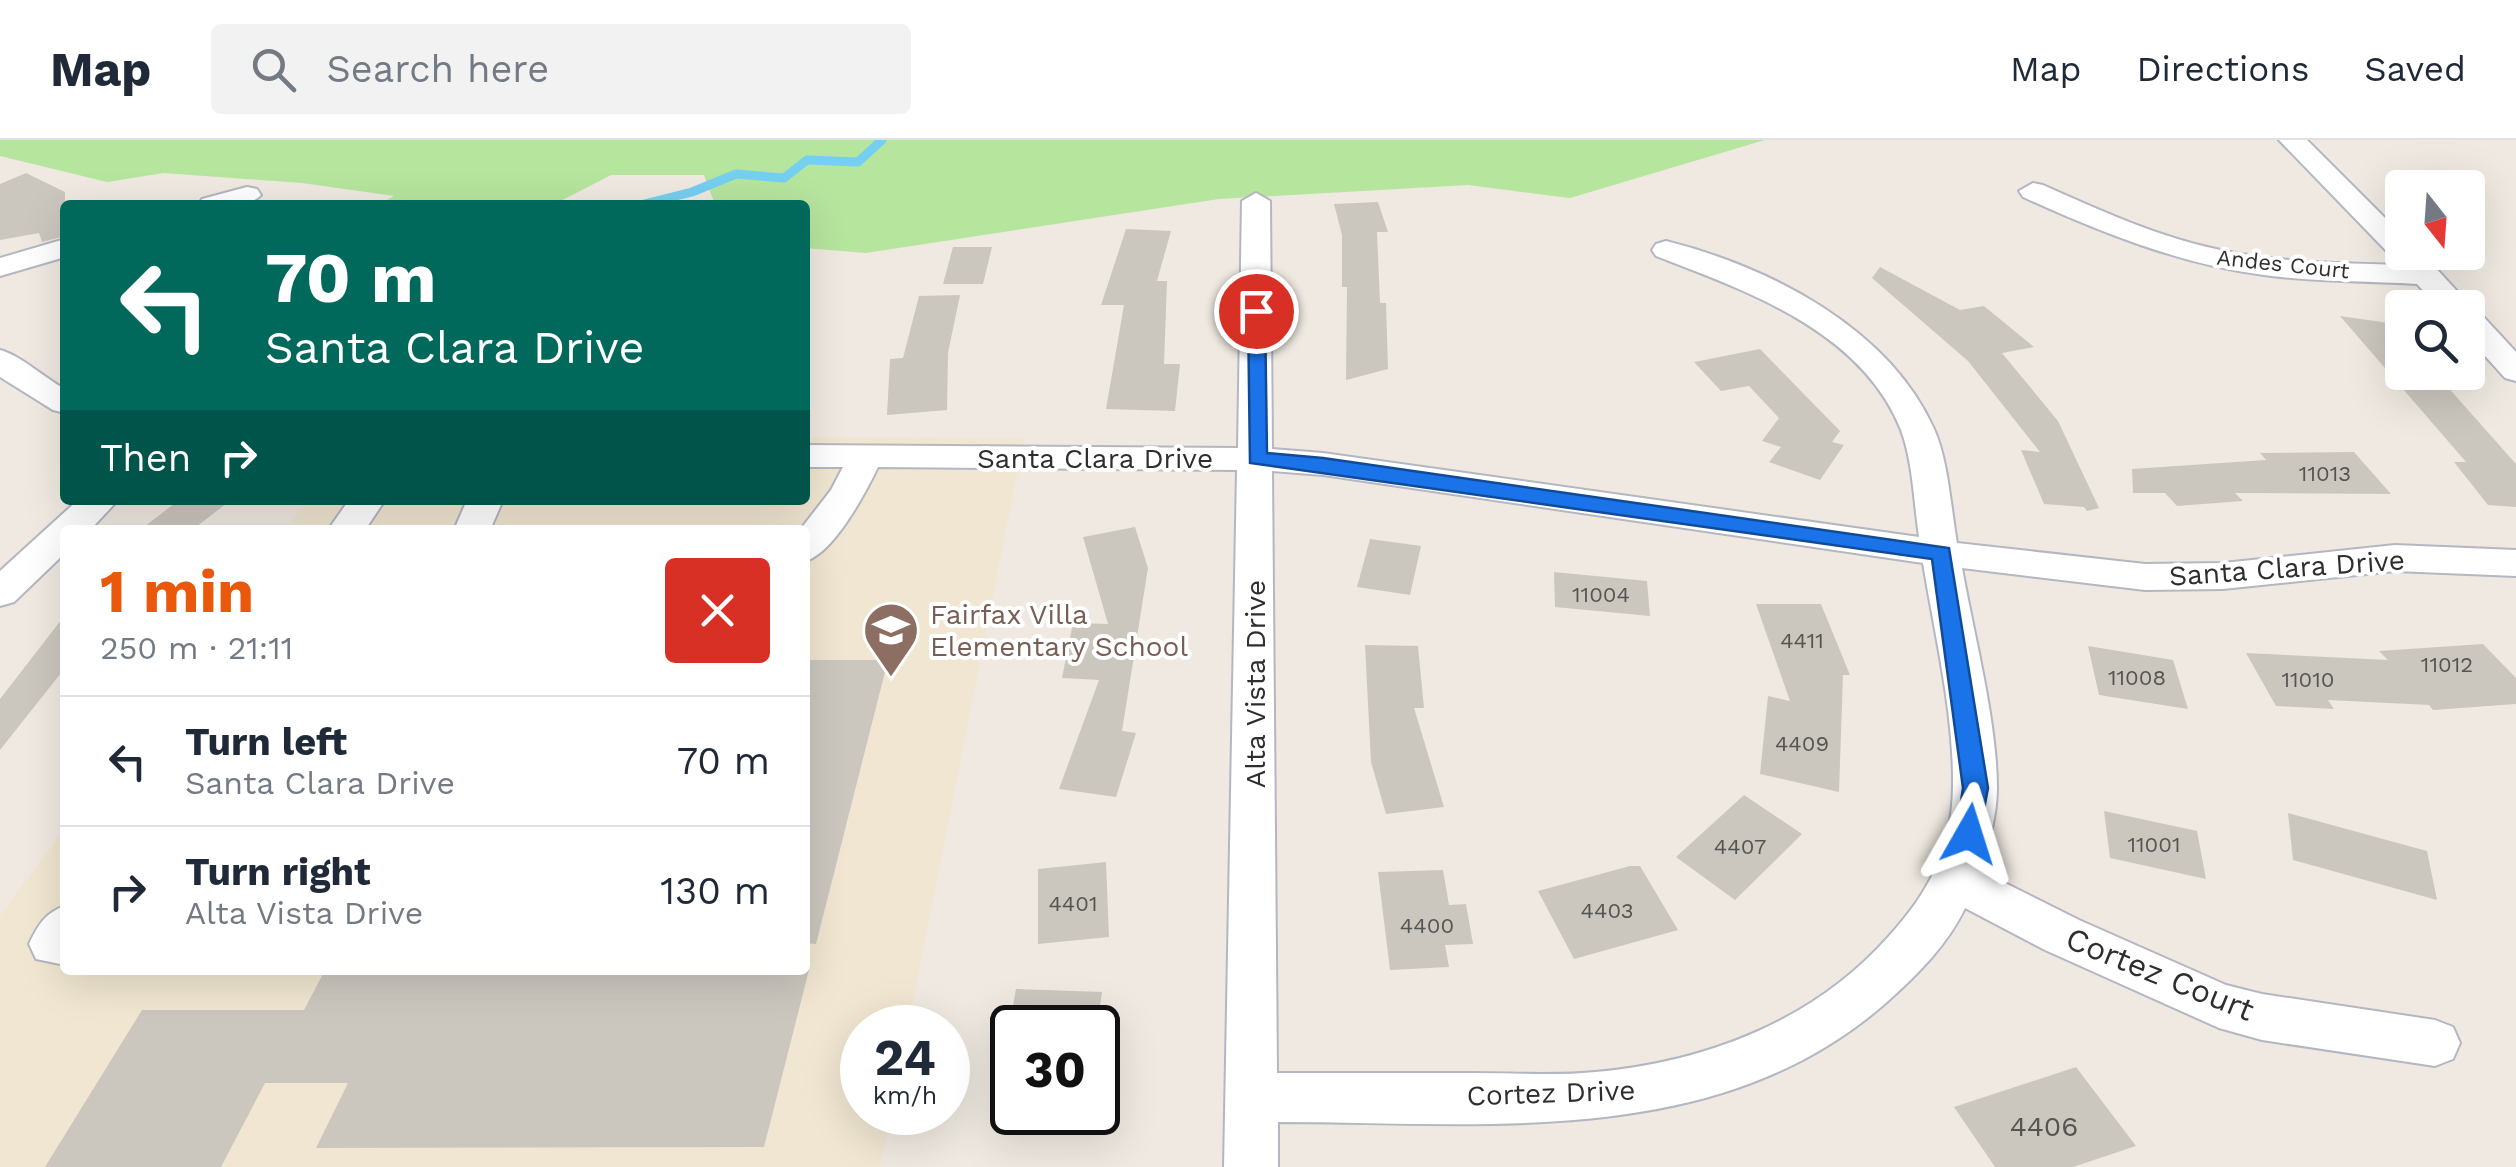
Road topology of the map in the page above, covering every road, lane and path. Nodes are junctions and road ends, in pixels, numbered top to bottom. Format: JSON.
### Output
{"nodes":[{"id":1,"x":2292,"y":140,"type":"edge"},
{"id":2,"x":2033,"y":191,"type":"dead end"},
{"id":3,"x":247,"y":195,"type":"dead end"},
{"id":4,"x":230,"y":200,"type":"edge"},
{"id":5,"x":1256,"y":201,"type":"dead end"},
{"id":6,"x":2385,"y":233,"type":"edge"},
{"id":7,"x":60,"y":249,"type":"edge"},
{"id":8,"x":1666,"y":250,"type":"dead end"},
{"id":9,"x":2385,"y":261,"type":"edge"},
{"id":10,"x":0,"y":266,"type":"edge"},
{"id":11,"x":2421,"y":270,"type":"edge"},
{"id":12,"x":2439,"y":290,"type":"edge"},
{"id":13,"x":2485,"y":337,"type":"edge"},
{"id":14,"x":0,"y":360,"type":"edge"},
{"id":15,"x":2516,"y":370,"type":"edge"},
{"id":16,"x":60,"y":400,"type":"edge"},
{"id":17,"x":810,"y":456,"type":"edge"},
{"id":18,"x":866,"y":456,"type":"junction"},
{"id":19,"x":1257,"y":459,"type":"junction"},
{"id":20,"x":95,"y":505,"type":"edge"},
{"id":21,"x":73,"y":525,"type":"edge"},
{"id":22,"x":60,"y":537,"type":"edge"},
{"id":23,"x":810,"y":542,"type":"edge"},
{"id":24,"x":1942,"y":553,"type":"junction"},
{"id":25,"x":2516,"y":564,"type":"edge"},
{"id":26,"x":0,"y":592,"type":"edge"},
{"id":27,"x":1955,"y":880,"type":"junction"},
{"id":28,"x":2435,"y":1043,"type":"dead end"},
{"id":29,"x":1252,"y":1098,"type":"junction"},
{"id":30,"x":1251,"y":1167,"type":"edge"}],
"edges":[{"from":1,"to":6,"type":"street"},
{"from":2,"to":9,"type":"street","name":"Andes Court"},
{"from":3,"to":4,"type":"street"},
{"from":5,"to":19,"type":"street","name":"Alta Vista Drive"},
{"from":7,"to":10,"type":"street"},
{"from":8,"to":24,"type":"street","name":"Cortez Drive"},
{"from":11,"to":12,"type":"street"},
{"from":13,"to":15,"type":"street"},
{"from":14,"to":16,"type":"street"},
{"from":17,"to":18,"type":"street","name":"Santa Clara Drive"},
{"from":18,"to":19,"type":"street","name":"Santa Clara Drive"},
{"from":18,"to":23,"type":"street"},
{"from":19,"to":24,"type":"street","name":"Santa Clara Drive"},
{"from":19,"to":29,"type":"street","name":"Alta Vista Drive"},
{"from":20,"to":21,"type":"street"},
{"from":22,"to":26,"type":"street"},
{"from":24,"to":25,"type":"street","name":"Santa Clara Drive"},
{"from":24,"to":27,"type":"street","name":"Cortez Drive"},
{"from":27,"to":28,"type":"street","name":"Cortez Court"},
{"from":27,"to":29,"type":"street","name":"Cortez Drive"},
{"from":29,"to":30,"type":"street","name":"Alta Vista Drive"}]}
